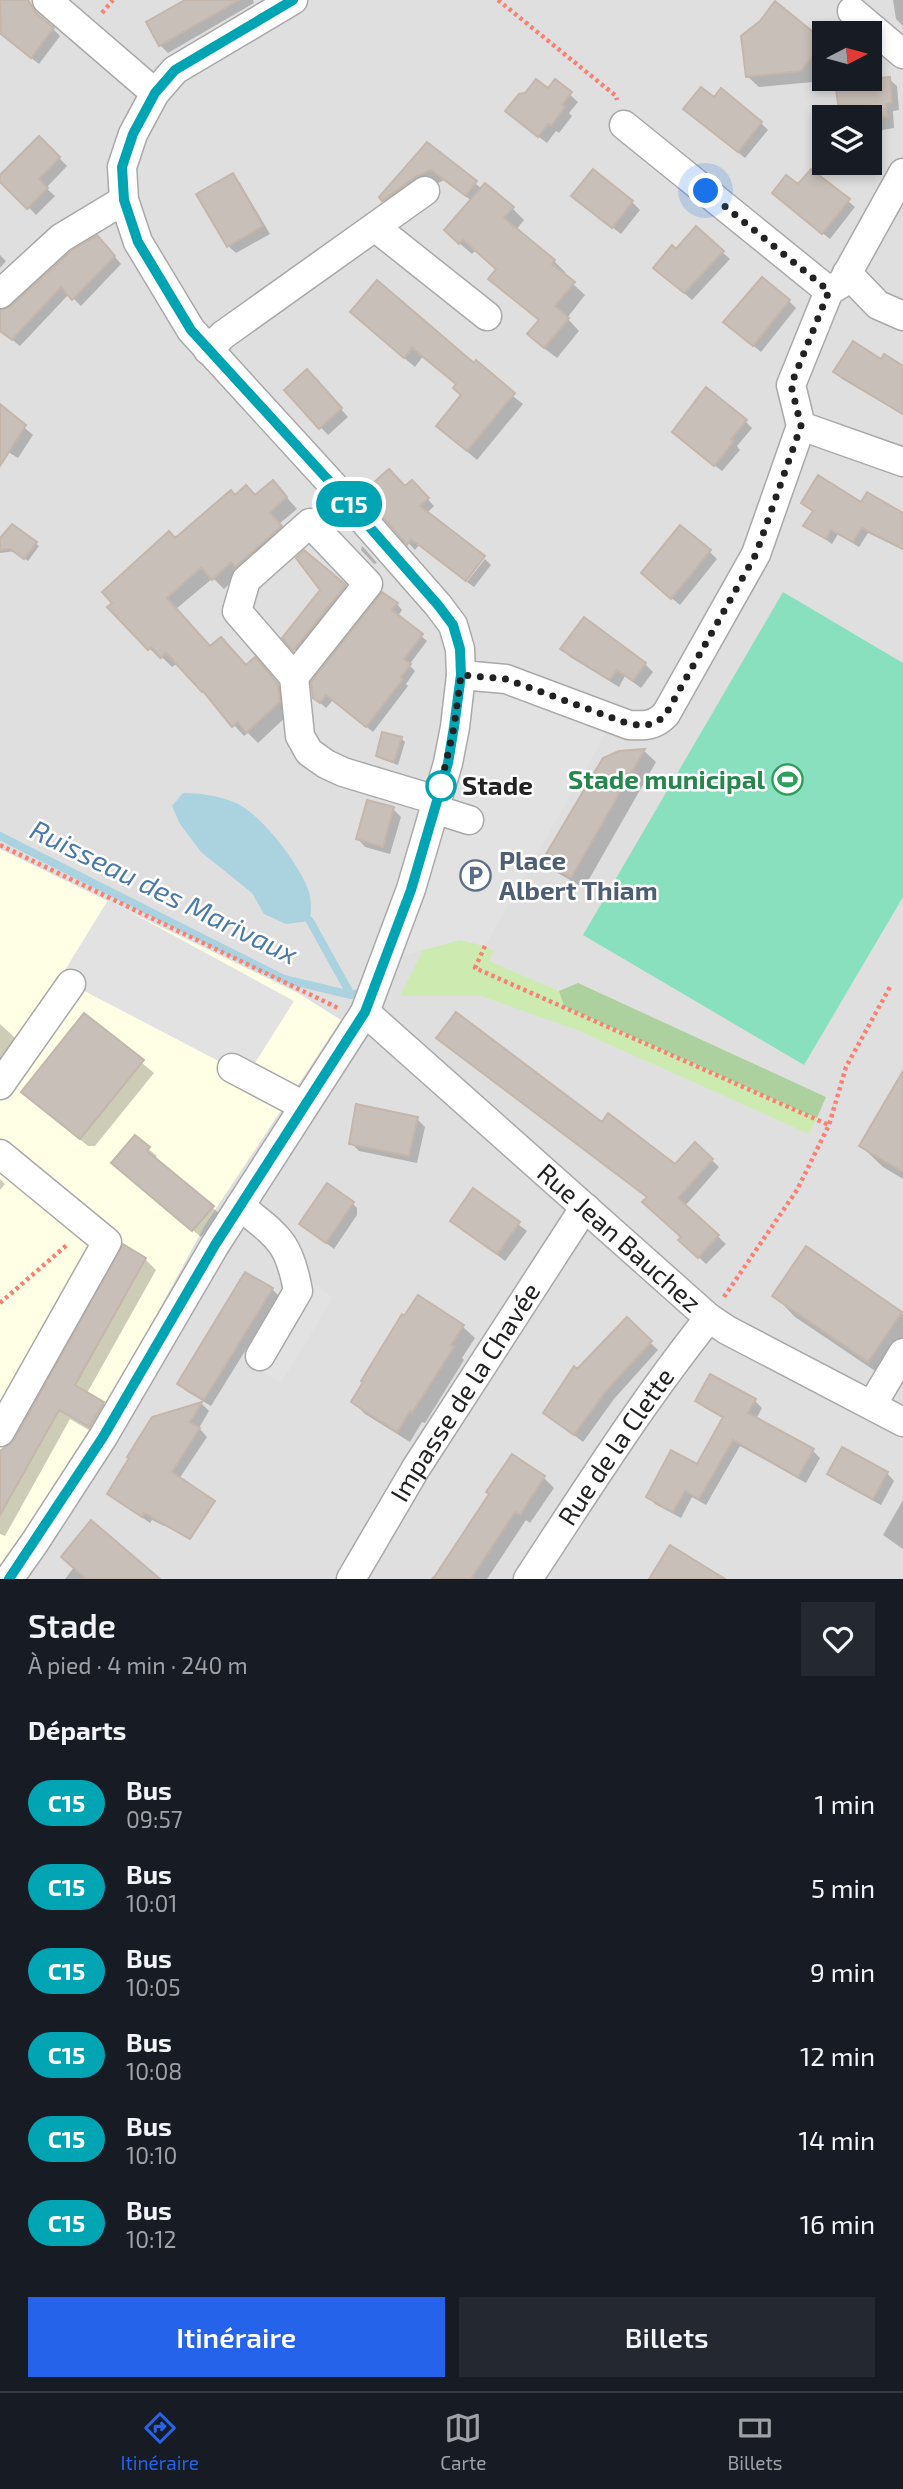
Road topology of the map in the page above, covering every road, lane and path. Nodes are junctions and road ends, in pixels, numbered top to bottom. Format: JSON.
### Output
{"nodes":[{"id":1,"x":47,"y":0,"type":"edge"},
{"id":2,"x":293,"y":0,"type":"edge"},
{"id":3,"x":498,"y":0,"type":"edge"},
{"id":4,"x":852,"y":11,"type":"dead end"},
{"id":5,"x":903,"y":54,"type":"edge"},
{"id":6,"x":155,"y":93,"type":"junction"},
{"id":7,"x":624,"y":125,"type":"joint"},
{"id":8,"x":903,"y":173,"type":"edge"},
{"id":9,"x":425,"y":191,"type":"dead end"},
{"id":10,"x":124,"y":200,"type":"junction"},
{"id":11,"x":375,"y":227,"type":"junction"},
{"id":12,"x":838,"y":282,"type":"junction"},
{"id":13,"x":0,"y":294,"type":"edge"},
{"id":14,"x":487,"y":316,"type":"dead end"},
{"id":15,"x":903,"y":316,"type":"edge"},
{"id":16,"x":208,"y":350,"type":"junction"},
{"id":17,"x":801,"y":426,"type":"junction"},
{"id":18,"x":903,"y":461,"type":"edge"},
{"id":19,"x":461,"y":675,"type":"junction"},
{"id":20,"x":294,"y":677,"type":"junction"},
{"id":21,"x":435,"y":804,"type":"junction"},
{"id":22,"x":469,"y":820,"type":"dead end"},
{"id":23,"x":0,"y":845,"type":"edge"},
{"id":24,"x":485,"y":946,"type":"dead end"},
{"id":25,"x":71,"y":984,"type":"dead end"},
{"id":26,"x":890,"y":987,"type":"dead end"},
{"id":27,"x":363,"y":1015,"type":"junction"},
{"id":28,"x":232,"y":1068,"type":"dead end"},
{"id":29,"x":0,"y":1085,"type":"edge"},
{"id":30,"x":304,"y":1106,"type":"junction"},
{"id":31,"x":829,"y":1125,"type":"junction"},
{"id":32,"x":0,"y":1154,"type":"edge"},
{"id":33,"x":240,"y":1206,"type":"junction"},
{"id":34,"x":586,"y":1209,"type":"junction"},
{"id":35,"x":88,"y":1226,"type":"junction"},
{"id":36,"x":0,"y":1303,"type":"edge"},
{"id":37,"x":709,"y":1318,"type":"junction"},
{"id":38,"x":903,"y":1353,"type":"edge"},
{"id":39,"x":260,"y":1356,"type":"dead end"},
{"id":40,"x":872,"y":1405,"type":"junction"},
{"id":41,"x":903,"y":1422,"type":"edge"},
{"id":42,"x":0,"y":1432,"type":"edge"},
{"id":43,"x":7,"y":1573,"type":"edge"},
{"id":44,"x":351,"y":1579,"type":"edge"},
{"id":45,"x":528,"y":1579,"type":"edge"}],
"edges":[{"from":1,"to":6,"type":"street"},
{"from":2,"to":6,"type":"street"},
{"from":3,"to":7,"type":"path"},
{"from":4,"to":5,"type":"street"},
{"from":6,"to":10,"type":"street"},
{"from":7,"to":12,"type":"street"},
{"from":8,"to":12,"type":"street"},
{"from":9,"to":11,"type":"street"},
{"from":10,"to":13,"type":"street"},
{"from":10,"to":16,"type":"street"},
{"from":11,"to":14,"type":"street"},
{"from":11,"to":16,"type":"street"},
{"from":12,"to":15,"type":"street"},
{"from":12,"to":17,"type":"street"},
{"from":16,"to":19,"type":"street"},
{"from":17,"to":18,"type":"street"},
{"from":17,"to":19,"type":"street"},
{"from":19,"to":21,"type":"street"},
{"from":20,"to":20,"type":"street"},
{"from":20,"to":21,"type":"street"},
{"from":21,"to":22,"type":"street"},
{"from":21,"to":27,"type":"street"},
{"from":23,"to":27,"type":"path"},
{"from":24,"to":31,"type":"path"},
{"from":25,"to":29,"type":"street"},
{"from":26,"to":31,"type":"path"},
{"from":27,"to":30,"type":"street"},
{"from":27,"to":34,"type":"street","name":"Rue Jean Bauchez"},
{"from":28,"to":30,"type":"street"},
{"from":30,"to":33,"type":"street"},
{"from":31,"to":37,"type":"path"},
{"from":32,"to":35,"type":"street"},
{"from":33,"to":39,"type":"street"},
{"from":33,"to":43,"type":"street"},
{"from":34,"to":37,"type":"street","name":"Rue Jean Bauchez"},
{"from":34,"to":44,"type":"street","name":"Impasse de la Chavée"},
{"from":35,"to":36,"type":"path"},
{"from":35,"to":42,"type":"street"},
{"from":37,"to":40,"type":"street","name":"Rue Jean Bauchez"},
{"from":37,"to":45,"type":"street","name":"Rue de la Clette"},
{"from":38,"to":40,"type":"street"},
{"from":40,"to":41,"type":"street","name":"Rue Jean Bauchez"}]}
